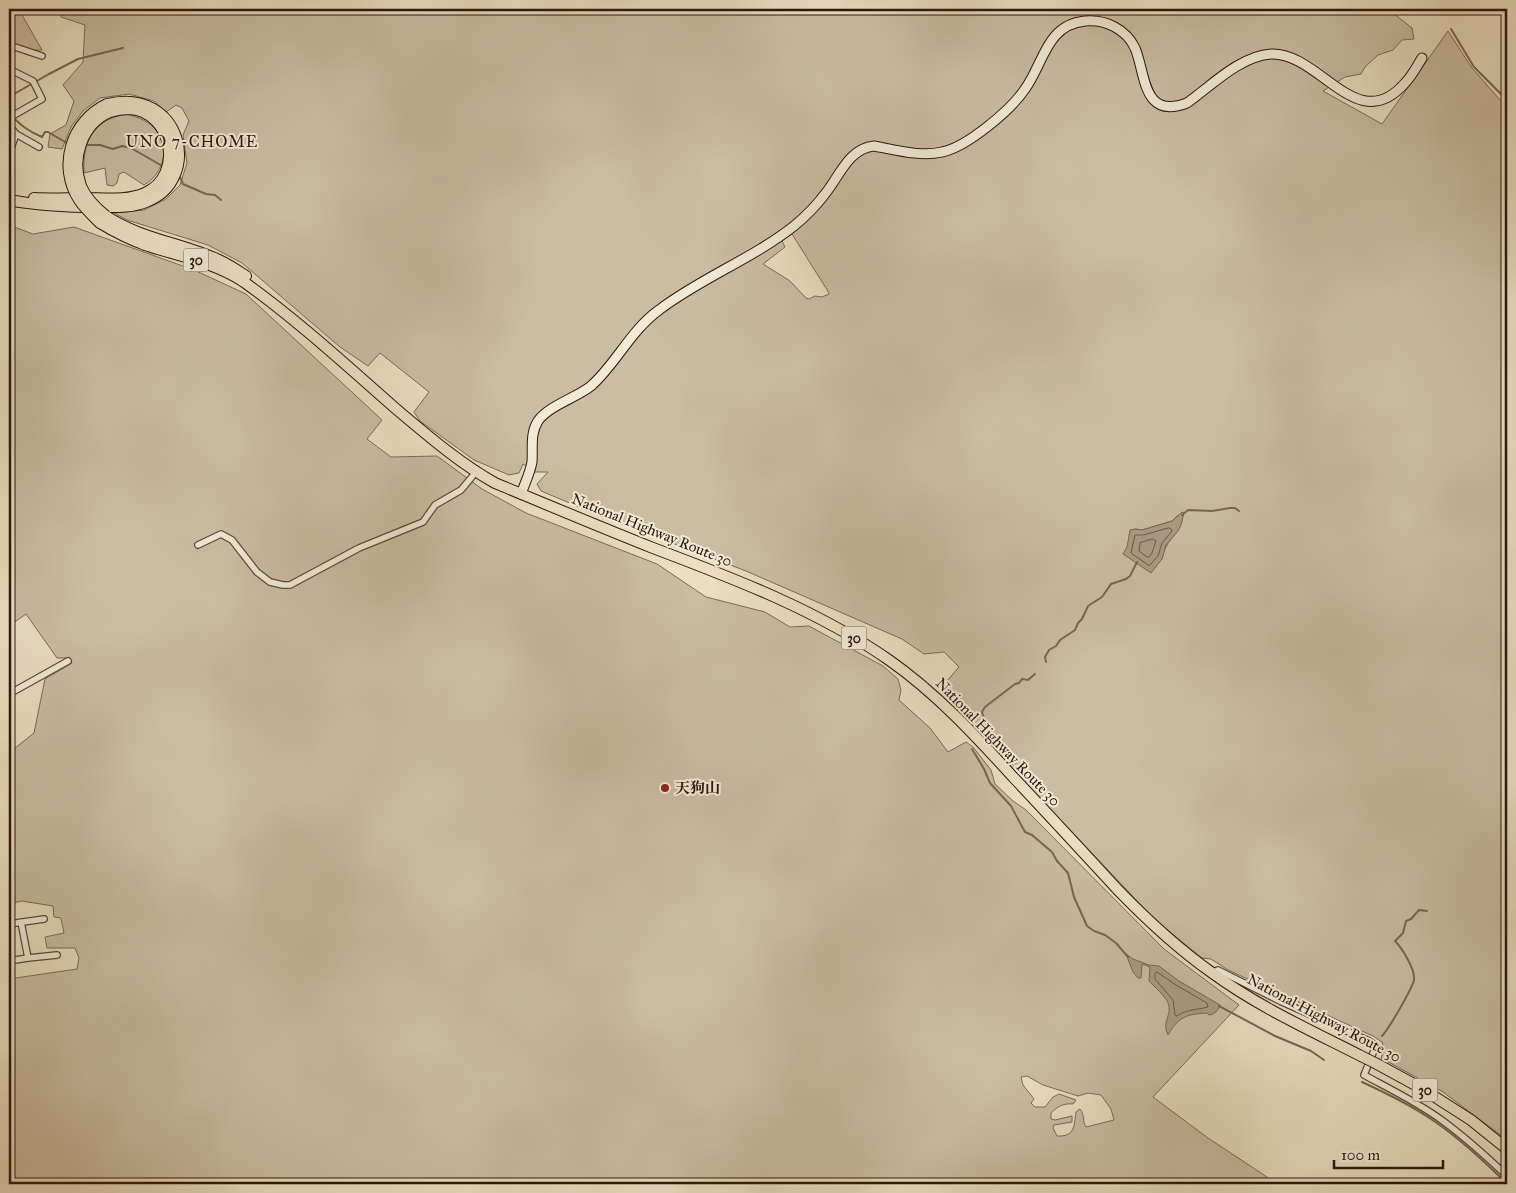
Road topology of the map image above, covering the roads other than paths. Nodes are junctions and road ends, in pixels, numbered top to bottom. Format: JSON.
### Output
{"nodes":[{"id":1,"x":9,"y":45,"type":"edge"},
{"id":2,"x":42,"y":56,"type":"dead end"},
{"id":3,"x":1422,"y":58,"type":"dead end"},
{"id":4,"x":9,"y":69,"type":"edge"},
{"id":5,"x":9,"y":118,"type":"edge"},
{"id":6,"x":9,"y":125,"type":"edge"},
{"id":7,"x":16,"y":134,"type":"junction"},
{"id":8,"x":39,"y":146,"type":"dead end"},
{"id":9,"x":9,"y":154,"type":"edge"},
{"id":10,"x":158,"y":190,"type":"junction"},
{"id":11,"x":9,"y":195,"type":"edge"},
{"id":12,"x":9,"y":200,"type":"edge"},
{"id":13,"x":476,"y":472,"type":"junction"},
{"id":14,"x":521,"y":494,"type":"junction"},
{"id":15,"x":198,"y":545,"type":"dead end"},
{"id":16,"x":68,"y":661,"type":"dead end"},
{"id":17,"x":9,"y":694,"type":"edge"},
{"id":18,"x":44,"y":919,"type":"dead end"},
{"id":19,"x":21,"y":922,"type":"junction"},
{"id":20,"x":9,"y":924,"type":"edge"},
{"id":21,"x":57,"y":955,"type":"dead end"},
{"id":22,"x":28,"y":958,"type":"junction"},
{"id":23,"x":9,"y":961,"type":"edge"},
{"id":24,"x":1211,"y":973,"type":"junction"},
{"id":25,"x":1507,"y":1149,"type":"edge"},
{"id":26,"x":1507,"y":1176,"type":"edge"}],
"edges":[{"from":1,"to":2,"type":"street"},
{"from":3,"to":14,"type":"street"},
{"from":4,"to":5,"type":"street"},
{"from":6,"to":7,"type":"street"},
{"from":7,"to":8,"type":"street"},
{"from":7,"to":9,"type":"street"},
{"from":10,"to":11,"type":"highway"},
{"from":10,"to":12,"type":"highway","name":"National Highway Route 30","number":"30"},
{"from":10,"to":13,"type":"highway","name":"National Highway Route 30","number":"30","bridge":true},
{"from":13,"to":14,"type":"highway","name":"National Highway Route 30","number":"30"},
{"from":13,"to":15,"type":"street"},
{"from":14,"to":24,"type":"highway","name":"National Highway Route 30","number":"30"},
{"from":16,"to":17,"type":"street"},
{"from":18,"to":19,"type":"street"},
{"from":19,"to":20,"type":"street"},
{"from":19,"to":22,"type":"street"},
{"from":21,"to":22,"type":"street"},
{"from":22,"to":23,"type":"street"},
{"from":24,"to":25,"type":"highway","name":"National Highway Route 30","number":"30","bridge":true},
{"from":24,"to":26,"type":"street"}]}
